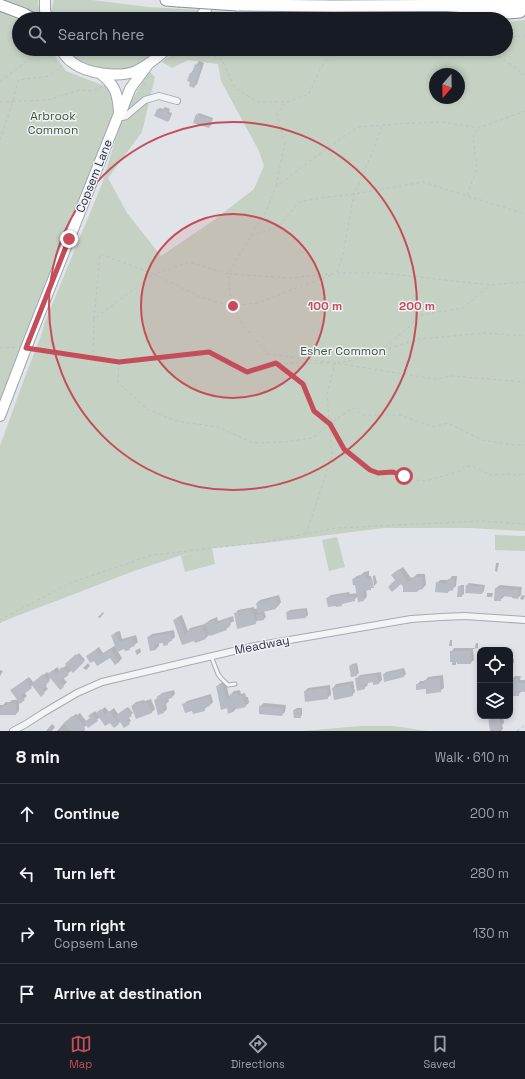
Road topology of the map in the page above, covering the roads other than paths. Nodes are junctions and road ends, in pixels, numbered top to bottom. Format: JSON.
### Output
{"nodes":[{"id":1,"x":45,"y":0,"type":"edge"},
{"id":2,"x":166,"y":0,"type":"edge"},
{"id":3,"x":211,"y":0,"type":"edge"},
{"id":4,"x":0,"y":5,"type":"edge"},
{"id":5,"x":525,"y":5,"type":"edge"},
{"id":6,"x":525,"y":11,"type":"edge"},
{"id":7,"x":19,"y":12,"type":"edge"},
{"id":8,"x":45,"y":12,"type":"edge"},
{"id":9,"x":204,"y":12,"type":"edge"},
{"id":10,"x":513,"y":12,"type":"edge"},
{"id":11,"x":65,"y":56,"type":"edge"},
{"id":12,"x":159,"y":56,"type":"edge"},
{"id":13,"x":149,"y":63,"type":"junction"},
{"id":14,"x":100,"y":73,"type":"junction"},
{"id":15,"x":177,"y":101,"type":"dead end"},
{"id":16,"x":118,"y":115,"type":"junction"},
{"id":17,"x":0,"y":416,"type":"edge"},
{"id":18,"x":525,"y":620,"type":"edge"},
{"id":19,"x":211,"y":656,"type":"junction"},
{"id":20,"x":235,"y":684,"type":"dead end"},
{"id":21,"x":12,"y":731,"type":"edge"}],
"edges":[{"from":1,"to":8,"type":"main road"},
{"from":2,"to":5,"type":"highway","bridge":true},
{"from":3,"to":9,"type":"main road"},
{"from":4,"to":7,"type":"highway"},
{"from":6,"to":10,"type":"highway"},
{"from":11,"to":14,"type":"main road"},
{"from":12,"to":13,"type":"main road"},
{"from":13,"to":14,"type":"main road"},
{"from":13,"to":16,"type":"main road","name":"Copsem Lane"},
{"from":14,"to":16,"type":"main road","name":"Copsem Lane"},
{"from":15,"to":16,"type":"street"},
{"from":16,"to":17,"type":"main road","name":"Copsem Lane"},
{"from":18,"to":19,"type":"street","name":"Meadway"},
{"from":19,"to":20,"type":"lane"},
{"from":19,"to":21,"type":"street","name":"Meadway"}]}
